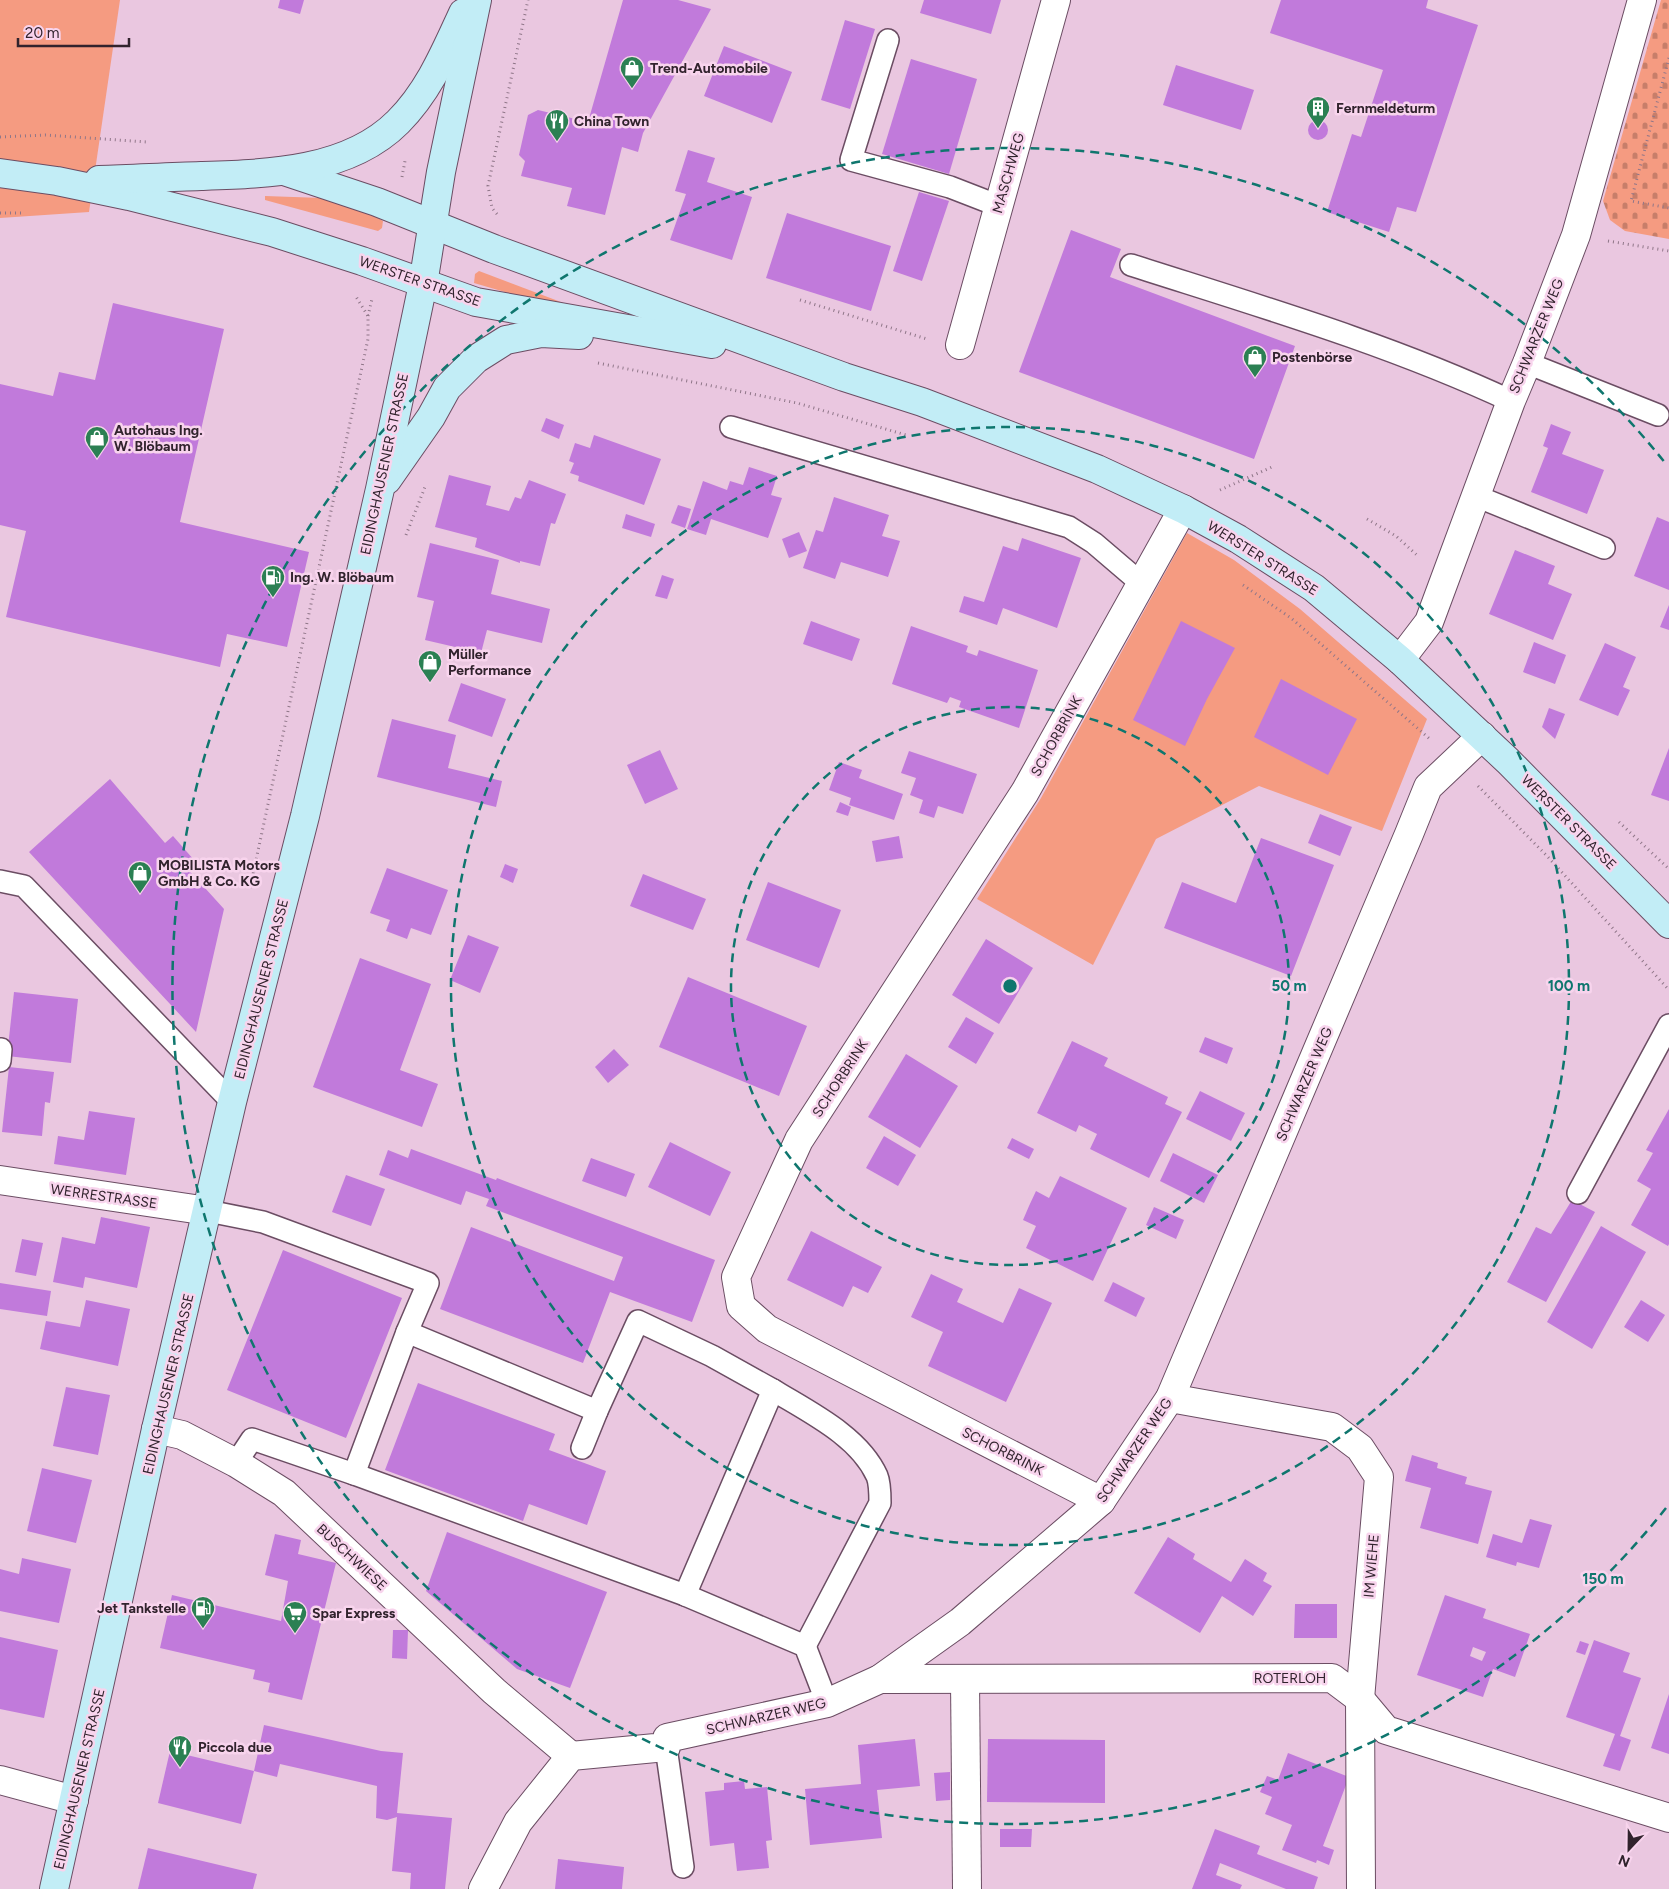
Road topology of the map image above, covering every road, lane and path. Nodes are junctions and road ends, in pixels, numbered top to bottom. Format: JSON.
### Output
{"nodes":[{"id":1,"x":469,"y":0,"type":"edge"},
{"id":2,"x":477,"y":0,"type":"edge"},
{"id":3,"x":528,"y":0,"type":"edge"},
{"id":4,"x":1056,"y":0,"type":"edge"},
{"id":5,"x":1642,"y":0,"type":"edge"},
{"id":6,"x":888,"y":40,"type":"dead end"},
{"id":7,"x":1669,"y":58,"type":"edge"},
{"id":8,"x":284,"y":171,"type":"junction"},
{"id":9,"x":0,"y":173,"type":"edge"},
{"id":10,"x":56,"y":181,"type":"junction"},
{"id":11,"x":999,"y":206,"type":"junction"},
{"id":12,"x":1669,"y":208,"type":"edge"},
{"id":13,"x":498,"y":215,"type":"dead end"},
{"id":14,"x":434,"y":225,"type":"junction"},
{"id":15,"x":1576,"y":235,"type":"junction"},
{"id":16,"x":1669,"y":251,"type":"edge"},
{"id":17,"x":1131,"y":265,"type":"dead end"},
{"id":18,"x":423,"y":284,"type":"junction"},
{"id":19,"x":800,"y":300,"type":"dead end"},
{"id":20,"x":699,"y":340,"type":"junction"},
{"id":21,"x":931,"y":340,"type":"dead end"},
{"id":22,"x":960,"y":345,"type":"dead end"},
{"id":23,"x":1527,"y":362,"type":"junction"},
{"id":24,"x":844,"y":377,"type":"junction"},
{"id":25,"x":1510,"y":401,"type":"junction"},
{"id":26,"x":1658,"y":415,"type":"dead end"},
{"id":27,"x":731,"y":427,"type":"dead end"},
{"id":28,"x":1272,"y":467,"type":"dead end"},
{"id":29,"x":380,"y":489,"type":"junction"},
{"id":30,"x":1219,"y":490,"type":"dead end"},
{"id":31,"x":1476,"y":496,"type":"junction"},
{"id":32,"x":1183,"y":509,"type":"junction"},
{"id":33,"x":1368,"y":518,"type":"dead end"},
{"id":34,"x":1604,"y":548,"type":"dead end"},
{"id":35,"x":1426,"y":563,"type":"dead end"},
{"id":36,"x":1142,"y":584,"type":"junction"},
{"id":37,"x":1400,"y":660,"type":"junction"},
{"id":38,"x":1482,"y":736,"type":"junction"},
{"id":39,"x":0,"y":881,"type":"edge"},
{"id":40,"x":1669,"y":924,"type":"edge"},
{"id":41,"x":1669,"y":1025,"type":"edge"},
{"id":42,"x":232,"y":1102,"type":"junction"},
{"id":43,"x":0,"y":1180,"type":"edge"},
{"id":44,"x":1578,"y":1194,"type":"dead end"},
{"id":45,"x":208,"y":1210,"type":"junction"},
{"id":46,"x":407,"y":1332,"type":"junction"},
{"id":47,"x":773,"y":1390,"type":"junction"},
{"id":48,"x":1170,"y":1398,"type":"junction"},
{"id":49,"x":598,"y":1411,"type":"junction"},
{"id":50,"x":156,"y":1429,"type":"junction"},
{"id":51,"x":582,"y":1448,"type":"dead end"},
{"id":52,"x":236,"y":1463,"type":"junction"},
{"id":53,"x":354,"y":1474,"type":"junction"},
{"id":54,"x":1101,"y":1501,"type":"junction"},
{"id":55,"x":685,"y":1595,"type":"junction"},
{"id":56,"x":805,"y":1646,"type":"junction"},
{"id":57,"x":880,"y":1679,"type":"junction"},
{"id":58,"x":965,"y":1680,"type":"junction"},
{"id":59,"x":1360,"y":1699,"type":"junction"},
{"id":60,"x":827,"y":1703,"type":"junction"},
{"id":61,"x":666,"y":1747,"type":"junction"},
{"id":62,"x":571,"y":1756,"type":"junction"},
{"id":63,"x":0,"y":1780,"type":"edge"},
{"id":64,"x":74,"y":1800,"type":"junction"},
{"id":65,"x":1669,"y":1818,"type":"edge"},
{"id":66,"x":684,"y":1867,"type":"dead end"},
{"id":67,"x":54,"y":1889,"type":"edge"},
{"id":68,"x":483,"y":1889,"type":"edge"},
{"id":69,"x":967,"y":1889,"type":"edge"},
{"id":70,"x":1360,"y":1889,"type":"edge"}],
"edges":[{"from":1,"to":8,"type":"main road"},
{"from":2,"to":14,"type":"main road","name":"EIDINGHAUSENER STRASSE"},
{"from":3,"to":13,"type":"path"},
{"from":4,"to":11,"type":"street","name":"MASCHWEG"},
{"from":5,"to":15,"type":"street","name":"SCHWARZER WEG"},
{"from":6,"to":11,"type":"lane"},
{"from":7,"to":12,"type":"path"},
{"from":8,"to":10,"type":"main road"},
{"from":8,"to":14,"type":"main road","name":"WERSTER STRASSE"},
{"from":9,"to":10,"type":"main road","name":"WERSTER STRASSE"},
{"from":10,"to":18,"type":"main road","name":"WERSTER STRASSE"},
{"from":11,"to":22,"type":"street","name":"MASCHWEG"},
{"from":14,"to":18,"type":"main road","name":"EIDINGHAUSENER STRASSE"},
{"from":14,"to":24,"type":"main road","name":"WERSTER STRASSE"},
{"from":15,"to":16,"type":"path"},
{"from":15,"to":23,"type":"street","name":"SCHWARZER WEG"},
{"from":17,"to":25,"type":"lane"},
{"from":18,"to":20,"type":"main road","name":"WERSTER STRASSE"},
{"from":18,"to":29,"type":"main road","name":"EIDINGHAUSENER STRASSE"},
{"from":19,"to":21,"type":"path"},
{"from":20,"to":24,"type":"main road","name":"WERSTER STRASSE"},
{"from":20,"to":29,"type":"main road"},
{"from":23,"to":25,"type":"street","name":"SCHWARZER WEG"},
{"from":23,"to":26,"type":"lane"},
{"from":24,"to":32,"type":"main road","name":"WERSTER STRASSE"},
{"from":25,"to":31,"type":"street","name":"SCHWARZER WEG"},
{"from":27,"to":36,"type":"lane"},
{"from":28,"to":30,"type":"path"},
{"from":29,"to":42,"type":"main road","name":"EIDINGHAUSENER STRASSE"},
{"from":31,"to":34,"type":"lane"},
{"from":31,"to":37,"type":"street","name":"SCHWARZER WEG"},
{"from":32,"to":36,"type":"street","name":"SCHORBRINK"},
{"from":32,"to":37,"type":"main road","name":"WERSTER STRASSE"},
{"from":33,"to":35,"type":"path"},
{"from":36,"to":54,"type":"street","name":"SCHORBRINK"},
{"from":37,"to":38,"type":"main road","name":"WERSTER STRASSE"},
{"from":38,"to":40,"type":"main road","name":"WERSTER STRASSE"},
{"from":38,"to":48,"type":"street","name":"SCHWARZER WEG"},
{"from":39,"to":42,"type":"lane"},
{"from":41,"to":44,"type":"lane"},
{"from":42,"to":45,"type":"main road","name":"EIDINGHAUSENER STRASSE"},
{"from":43,"to":45,"type":"street","name":"WERRESTRASSE"},
{"from":45,"to":46,"type":"lane"},
{"from":45,"to":50,"type":"main road","name":"EIDINGHAUSENER STRASSE"},
{"from":46,"to":49,"type":"lane"},
{"from":46,"to":53,"type":"lane"},
{"from":47,"to":49,"type":"lane"},
{"from":47,"to":55,"type":"lane"},
{"from":47,"to":56,"type":"lane"},
{"from":48,"to":54,"type":"street","name":"SCHWARZER WEG"},
{"from":48,"to":59,"type":"street","name":"IM WIEHE"},
{"from":49,"to":51,"type":"lane"},
{"from":50,"to":52,"type":"street","name":"BUSCHWIESE"},
{"from":50,"to":64,"type":"main road","name":"EIDINGHAUSENER STRASSE"},
{"from":52,"to":53,"type":"lane"},
{"from":52,"to":62,"type":"street","name":"BUSCHWIESE"},
{"from":53,"to":55,"type":"lane"},
{"from":54,"to":57,"type":"street","name":"SCHWARZER WEG"},
{"from":55,"to":56,"type":"lane"},
{"from":56,"to":60,"type":"lane"},
{"from":57,"to":58,"type":"street","name":"ROTERLOH"},
{"from":57,"to":60,"type":"street","name":"SCHWARZER WEG"},
{"from":58,"to":59,"type":"street","name":"ROTERLOH"},
{"from":58,"to":69,"type":"street"},
{"from":59,"to":65,"type":"street","name":"ROTERLOH"},
{"from":59,"to":70,"type":"street","name":"IM WIEHE"},
{"from":60,"to":61,"type":"street","name":"SCHWARZER WEG"},
{"from":61,"to":62,"type":"street"},
{"from":61,"to":66,"type":"lane"},
{"from":62,"to":68,"type":"street"},
{"from":63,"to":64,"type":"street"},
{"from":64,"to":67,"type":"main road","name":"EIDINGHAUSENER STRASSE"}]}
